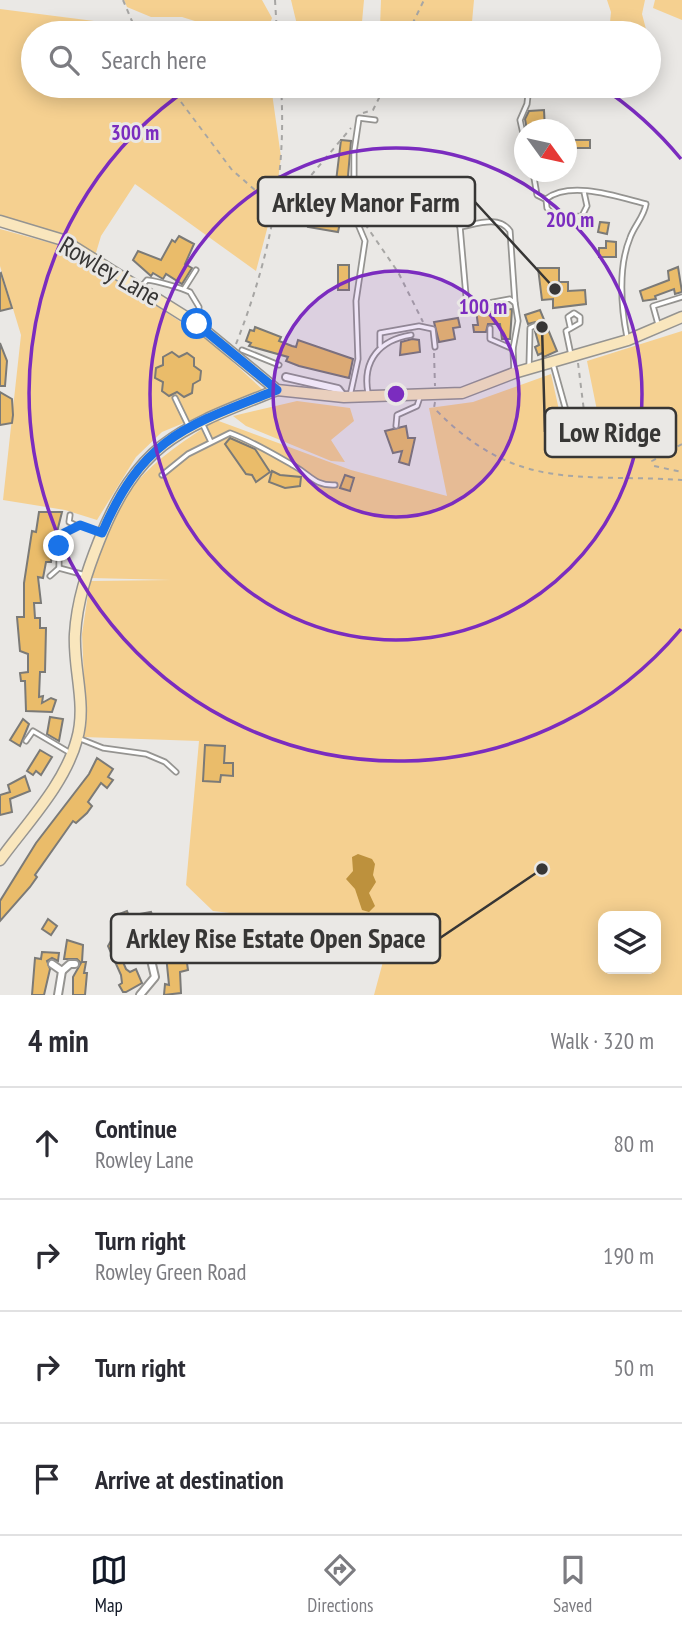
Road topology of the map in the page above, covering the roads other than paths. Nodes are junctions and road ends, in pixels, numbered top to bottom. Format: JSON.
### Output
{"nodes":[{"id":1,"x":528,"y":98,"type":"edge"},
{"id":2,"x":520,"y":119,"type":"edge"},
{"id":3,"x":375,"y":120,"type":"dead end"},
{"id":4,"x":535,"y":182,"type":"edge"},
{"id":5,"x":584,"y":192,"type":"junction"},
{"id":6,"x":454,"y":199,"type":"dead end"},
{"id":7,"x":546,"y":199,"type":"junction"},
{"id":8,"x":355,"y":207,"type":"junction"},
{"id":9,"x":297,"y":211,"type":"dead end"},
{"id":10,"x":0,"y":222,"type":"edge"},
{"id":11,"x":460,"y":227,"type":"junction"},
{"id":12,"x":196,"y":270,"type":"dead end"},
{"id":13,"x":140,"y":289,"type":"junction"},
{"id":14,"x":184,"y":289,"type":"junction"},
{"id":15,"x":682,"y":297,"type":"edge"},
{"id":16,"x":515,"y":303,"type":"junction"},
{"id":17,"x":682,"y":317,"type":"edge"},
{"id":18,"x":197,"y":324,"type":"junction"},
{"id":19,"x":534,"y":326,"type":"dead end"},
{"id":20,"x":570,"y":326,"type":"dead end"},
{"id":21,"x":659,"y":326,"type":"junction"},
{"id":22,"x":490,"y":328,"type":"dead end"},
{"id":23,"x":411,"y":335,"type":"dead end"},
{"id":24,"x":628,"y":340,"type":"junction"},
{"id":25,"x":380,"y":346,"type":"junction"},
{"id":26,"x":434,"y":349,"type":"road end"},
{"id":27,"x":513,"y":349,"type":"junction"},
{"id":28,"x":237,"y":353,"type":"junction"},
{"id":29,"x":574,"y":356,"type":"junction"},
{"id":30,"x":260,"y":357,"type":"junction"},
{"id":31,"x":553,"y":362,"type":"junction"},
{"id":32,"x":279,"y":365,"type":"dead end"},
{"id":33,"x":529,"y":369,"type":"junction"},
{"id":34,"x":255,"y":371,"type":"junction"},
{"id":35,"x":514,"y":373,"type":"junction"},
{"id":36,"x":286,"y":376,"type":"dead end"},
{"id":37,"x":277,"y":390,"type":"junction"},
{"id":38,"x":368,"y":395,"type":"junction"},
{"id":39,"x":420,"y":395,"type":"junction"},
{"id":40,"x":347,"y":396,"type":"junction"},
{"id":41,"x":175,"y":398,"type":"dead end"},
{"id":42,"x":201,"y":421,"type":"junction"},
{"id":43,"x":582,"y":424,"type":"road end"},
{"id":44,"x":396,"y":426,"type":"dead end"},
{"id":45,"x":189,"y":427,"type":"junction"},
{"id":46,"x":211,"y":442,"type":"junction"},
{"id":47,"x":162,"y":475,"type":"dead end"},
{"id":48,"x":335,"y":485,"type":"dead end"},
{"id":49,"x":70,"y":515,"type":"dead end"},
{"id":50,"x":78,"y":526,"type":"junction"},
{"id":51,"x":102,"y":533,"type":"junction"},
{"id":52,"x":59,"y":568,"type":"junction"},
{"id":53,"x":86,"y":575,"type":"junction"},
{"id":54,"x":50,"y":576,"type":"dead end"},
{"id":55,"x":78,"y":738,"type":"junction"},
{"id":56,"x":26,"y":741,"type":"dead end"},
{"id":57,"x":72,"y":754,"type":"junction"},
{"id":58,"x":176,"y":772,"type":"dead end"},
{"id":59,"x":0,"y":860,"type":"edge"},
{"id":60,"x":150,"y":930,"type":"dead end"},
{"id":61,"x":176,"y":937,"type":"dead end"},
{"id":62,"x":148,"y":947,"type":"junction"},
{"id":63,"x":124,"y":954,"type":"dead end"},
{"id":64,"x":52,"y":964,"type":"dead end"},
{"id":65,"x":75,"y":964,"type":"dead end"},
{"id":66,"x":62,"y":971,"type":"junction"},
{"id":67,"x":58,"y":995,"type":"edge"},
{"id":68,"x":140,"y":995,"type":"edge"}],
"edges":[{"from":1,"to":2,"type":"lane"},
{"from":3,"to":8,"type":"lane"},
{"from":4,"to":7,"type":"lane"},
{"from":5,"to":7,"type":"lane"},
{"from":5,"to":7,"type":"lane"},
{"from":5,"to":24,"type":"lane"},
{"from":6,"to":11,"type":"lane"},
{"from":8,"to":9,"type":"lane"},
{"from":8,"to":40,"type":"lane"},
{"from":10,"to":13,"type":"street","name":"Rowley Lane"},
{"from":11,"to":16,"type":"lane"},
{"from":11,"to":16,"type":"lane"},
{"from":12,"to":14,"type":"lane"},
{"from":13,"to":14,"type":"lane"},
{"from":13,"to":18,"type":"street","name":"Rowley Lane"},
{"from":14,"to":18,"type":"lane"},
{"from":15,"to":21,"type":"lane"},
{"from":16,"to":27,"type":"lane"},
{"from":17,"to":21,"type":"street"},
{"from":18,"to":28,"type":"street","name":"Rowley Lane"},
{"from":19,"to":33,"type":"lane"},
{"from":20,"to":29,"type":"lane"},
{"from":21,"to":24,"type":"street"},
{"from":22,"to":27,"type":"lane"},
{"from":23,"to":25,"type":"lane"},
{"from":24,"to":29,"type":"street"},
{"from":25,"to":26,"type":"lane"},
{"from":25,"to":38,"type":"lane"},
{"from":27,"to":35,"type":"lane"},
{"from":28,"to":30,"type":"lane"},
{"from":28,"to":34,"type":"street","name":"Rowley Lane"},
{"from":29,"to":31,"type":"street"},
{"from":30,"to":32,"type":"lane"},
{"from":30,"to":34,"type":"lane"},
{"from":31,"to":33,"type":"street"},
{"from":31,"to":43,"type":"lane"},
{"from":33,"to":35,"type":"street"},
{"from":34,"to":37,"type":"street","name":"Rowley Lane"},
{"from":35,"to":39,"type":"street"},
{"from":36,"to":40,"type":"street"},
{"from":37,"to":40,"type":"street"},
{"from":37,"to":42,"type":"street"},
{"from":38,"to":39,"type":"street"},
{"from":38,"to":40,"type":"street"},
{"from":39,"to":44,"type":"lane"},
{"from":41,"to":45,"type":"lane"},
{"from":42,"to":45,"type":"street"},
{"from":42,"to":46,"type":"lane"},
{"from":45,"to":51,"type":"street"},
{"from":46,"to":47,"type":"lane"},
{"from":46,"to":48,"type":"lane"},
{"from":49,"to":50,"type":"lane"},
{"from":50,"to":51,"type":"lane"},
{"from":50,"to":52,"type":"lane"},
{"from":51,"to":53,"type":"street"},
{"from":52,"to":53,"type":"lane"},
{"from":52,"to":54,"type":"lane"},
{"from":53,"to":55,"type":"street"},
{"from":55,"to":57,"type":"street"},
{"from":55,"to":58,"type":"lane"},
{"from":56,"to":57,"type":"lane"},
{"from":57,"to":59,"type":"street"},
{"from":60,"to":62,"type":"lane"},
{"from":61,"to":62,"type":"lane"},
{"from":62,"to":63,"type":"lane"},
{"from":62,"to":68,"type":"street"},
{"from":64,"to":66,"type":"street"},
{"from":65,"to":66,"type":"street"},
{"from":66,"to":67,"type":"street"}]}
